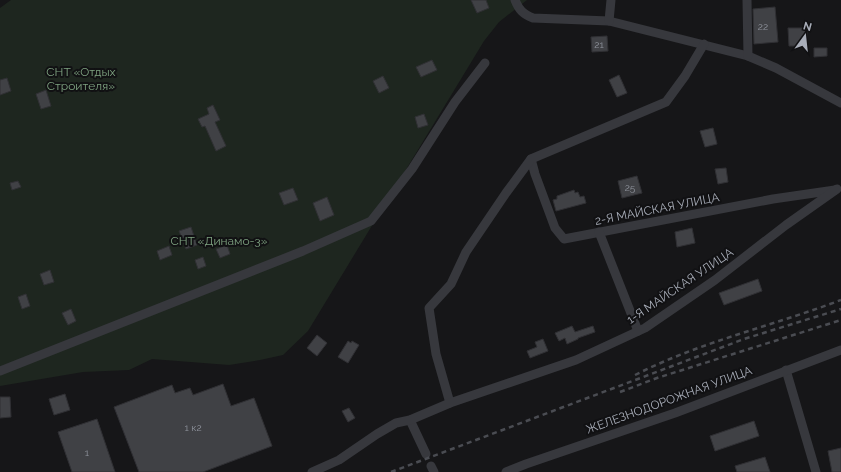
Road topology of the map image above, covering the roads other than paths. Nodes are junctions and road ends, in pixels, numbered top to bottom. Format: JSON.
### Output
{"nodes":[{"id":1,"x":515,"y":0,"type":"edge"},
{"id":2,"x":611,"y":0,"type":"edge"},
{"id":3,"x":747,"y":0,"type":"edge"},
{"id":4,"x":609,"y":21,"type":"junction"},
{"id":5,"x":704,"y":44,"type":"junction"},
{"id":6,"x":748,"y":56,"type":"junction"},
{"id":7,"x":485,"y":64,"type":"dead end"},
{"id":8,"x":841,"y":104,"type":"edge"},
{"id":9,"x":531,"y":159,"type":"junction"},
{"id":10,"x":839,"y":189,"type":"edge"},
{"id":11,"x":599,"y":232,"type":"junction"},
{"id":12,"x":638,"y":331,"type":"junction"},
{"id":13,"x":841,"y":350,"type":"edge"},
{"id":14,"x":786,"y":370,"type":"junction"},
{"id":15,"x":0,"y":371,"type":"edge"},
{"id":16,"x":450,"y":403,"type":"junction"},
{"id":17,"x":410,"y":420,"type":"junction"},
{"id":18,"x":426,"y":454,"type":"dead end"},
{"id":19,"x":527,"y":468,"type":"edge"},
{"id":20,"x":312,"y":472,"type":"edge"},
{"id":21,"x":506,"y":472,"type":"edge"},
{"id":22,"x":816,"y":472,"type":"edge"}],
"edges":[{"from":1,"to":4,"type":"street"},
{"from":2,"to":4,"type":"street"},
{"from":3,"to":6,"type":"street"},
{"from":4,"to":5,"type":"street"},
{"from":5,"to":6,"type":"street"},
{"from":5,"to":9,"type":"street"},
{"from":6,"to":8,"type":"street"},
{"from":7,"to":15,"type":"street"},
{"from":9,"to":11,"type":"street","name":"2-Я МАЙСКАЯ УЛИЦА"},
{"from":9,"to":16,"type":"street"},
{"from":10,"to":11,"type":"street","name":"2-Я МАЙСКАЯ УЛИЦА"},
{"from":10,"to":12,"type":"street","name":"1-Я МАЙСКАЯ УЛИЦА"},
{"from":11,"to":12,"type":"street"},
{"from":12,"to":16,"type":"street","name":"1-Я МАЙСКАЯ УЛИЦА"},
{"from":13,"to":14,"type":"street","name":"ЖЕЛЕЗНОДОРОЖНАЯ УЛИЦА"},
{"from":14,"to":19,"type":"street","name":"ЖЕЛЕЗНОДОРОЖНАЯ УЛИЦА"},
{"from":14,"to":22,"type":"street"},
{"from":16,"to":17,"type":"street","name":"1-Я МАЙСКАЯ УЛИЦА"},
{"from":17,"to":18,"type":"street"},
{"from":17,"to":20,"type":"street","name":"1-Я МАЙСКАЯ УЛИЦА"},
{"from":19,"to":21,"type":"street","name":"ЖЕЛЕЗНОДОРОЖНАЯ УЛИЦА"}]}
